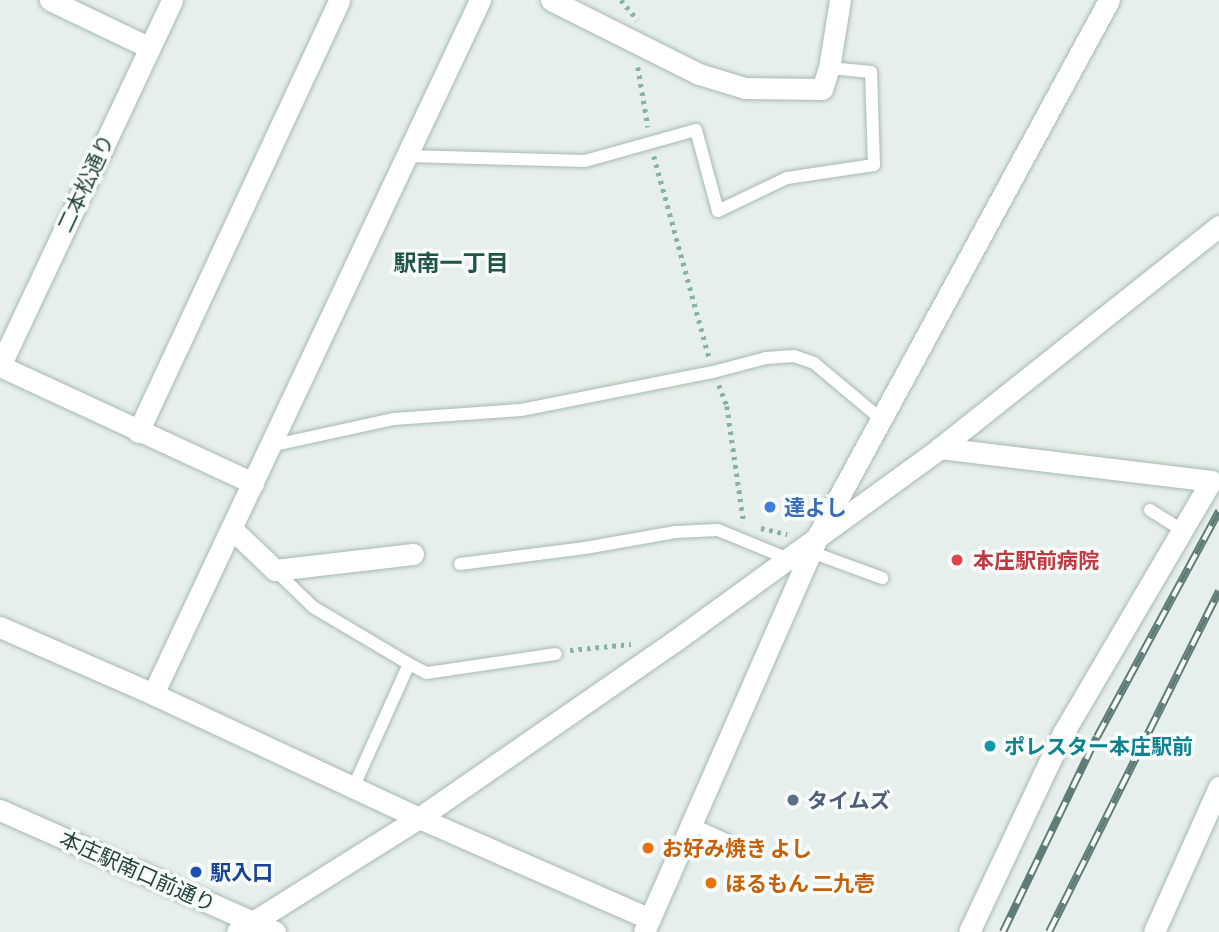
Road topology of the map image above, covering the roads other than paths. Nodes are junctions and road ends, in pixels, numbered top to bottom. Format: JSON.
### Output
{"nodes":[{"id":1,"x":51,"y":0,"type":"edge"},
{"id":2,"x":172,"y":0,"type":"edge"},
{"id":3,"x":339,"y":0,"type":"edge"},
{"id":4,"x":480,"y":0,"type":"edge"},
{"id":5,"x":551,"y":0,"type":"edge"},
{"id":6,"x":841,"y":0,"type":"edge"},
{"id":7,"x":1109,"y":0,"type":"edge"},
{"id":8,"x":148,"y":47,"type":"junction"},
{"id":9,"x":829,"y":68,"type":"junction"},
{"id":10,"x":407,"y":156,"type":"junction"},
{"id":11,"x":1219,"y":226,"type":"edge"},
{"id":12,"x":0,"y":366,"type":"edge"},
{"id":13,"x":881,"y":419,"type":"junction"},
{"id":14,"x":138,"y":432,"type":"junction"},
{"id":15,"x":270,"y":446,"type":"junction"},
{"id":16,"x":940,"y":448,"type":"junction"},
{"id":17,"x":253,"y":483,"type":"junction"},
{"id":18,"x":1150,"y":510,"type":"dead end"},
{"id":19,"x":231,"y":528,"type":"junction"},
{"id":20,"x":1183,"y":531,"type":"junction"},
{"id":21,"x":803,"y":550,"type":"junction"},
{"id":22,"x":413,"y":554,"type":"dead end"},
{"id":23,"x":460,"y":564,"type":"dead end"},
{"id":24,"x":275,"y":570,"type":"junction"},
{"id":25,"x":882,"y":578,"type":"dead end"},
{"id":26,"x":0,"y":627,"type":"edge"},
{"id":27,"x":556,"y":654,"type":"road end"},
{"id":28,"x":409,"y":664,"type":"junction"},
{"id":29,"x":153,"y":694,"type":"junction"},
{"id":30,"x":1219,"y":787,"type":"edge"},
{"id":31,"x":353,"y":788,"type":"junction"},
{"id":32,"x":0,"y":810,"type":"edge"},
{"id":33,"x":419,"y":818,"type":"junction"},
{"id":34,"x":691,"y":824,"type":"junction"},
{"id":35,"x":746,"y":849,"type":"dead end"},
{"id":36,"x":648,"y":925,"type":"edge"},
{"id":37,"x":245,"y":927,"type":"edge"},
{"id":38,"x":275,"y":932,"type":"edge"},
{"id":39,"x":969,"y":932,"type":"edge"},
{"id":40,"x":1154,"y":932,"type":"edge"}],
"edges":[{"from":1,"to":8,"type":"street"},
{"from":2,"to":8,"type":"street","name":"二本松通り"},
{"from":3,"to":14,"type":"street"},
{"from":4,"to":10,"type":"street"},
{"from":5,"to":9,"type":"street"},
{"from":6,"to":9,"type":"street"},
{"from":7,"to":13,"type":"street"},
{"from":8,"to":12,"type":"street","name":"二本松通り"},
{"from":9,"to":10,"type":"lane"},
{"from":10,"to":15,"type":"street"},
{"from":11,"to":16,"type":"street"},
{"from":12,"to":14,"type":"street"},
{"from":13,"to":15,"type":"lane"},
{"from":13,"to":21,"type":"street"},
{"from":14,"to":17,"type":"street"},
{"from":15,"to":17,"type":"street"},
{"from":16,"to":20,"type":"street"},
{"from":16,"to":21,"type":"street"},
{"from":17,"to":19,"type":"street"},
{"from":18,"to":20,"type":"lane"},
{"from":19,"to":24,"type":"street"},
{"from":19,"to":29,"type":"street"},
{"from":20,"to":39,"type":"street"},
{"from":21,"to":23,"type":"lane"},
{"from":21,"to":25,"type":"lane"},
{"from":21,"to":33,"type":"street"},
{"from":21,"to":34,"type":"street"},
{"from":22,"to":24,"type":"street"},
{"from":24,"to":28,"type":"lane"},
{"from":26,"to":29,"type":"street"},
{"from":27,"to":28,"type":"lane"},
{"from":28,"to":31,"type":"lane"},
{"from":29,"to":31,"type":"street"},
{"from":30,"to":40,"type":"street"},
{"from":31,"to":33,"type":"street"},
{"from":32,"to":37,"type":"street","name":"本庄駅南口前通り"},
{"from":33,"to":36,"type":"street"},
{"from":33,"to":37,"type":"street"},
{"from":34,"to":35,"type":"lane"},
{"from":34,"to":36,"type":"street"},
{"from":37,"to":38,"type":"street","name":"本庄駅南口前通り"}]}
